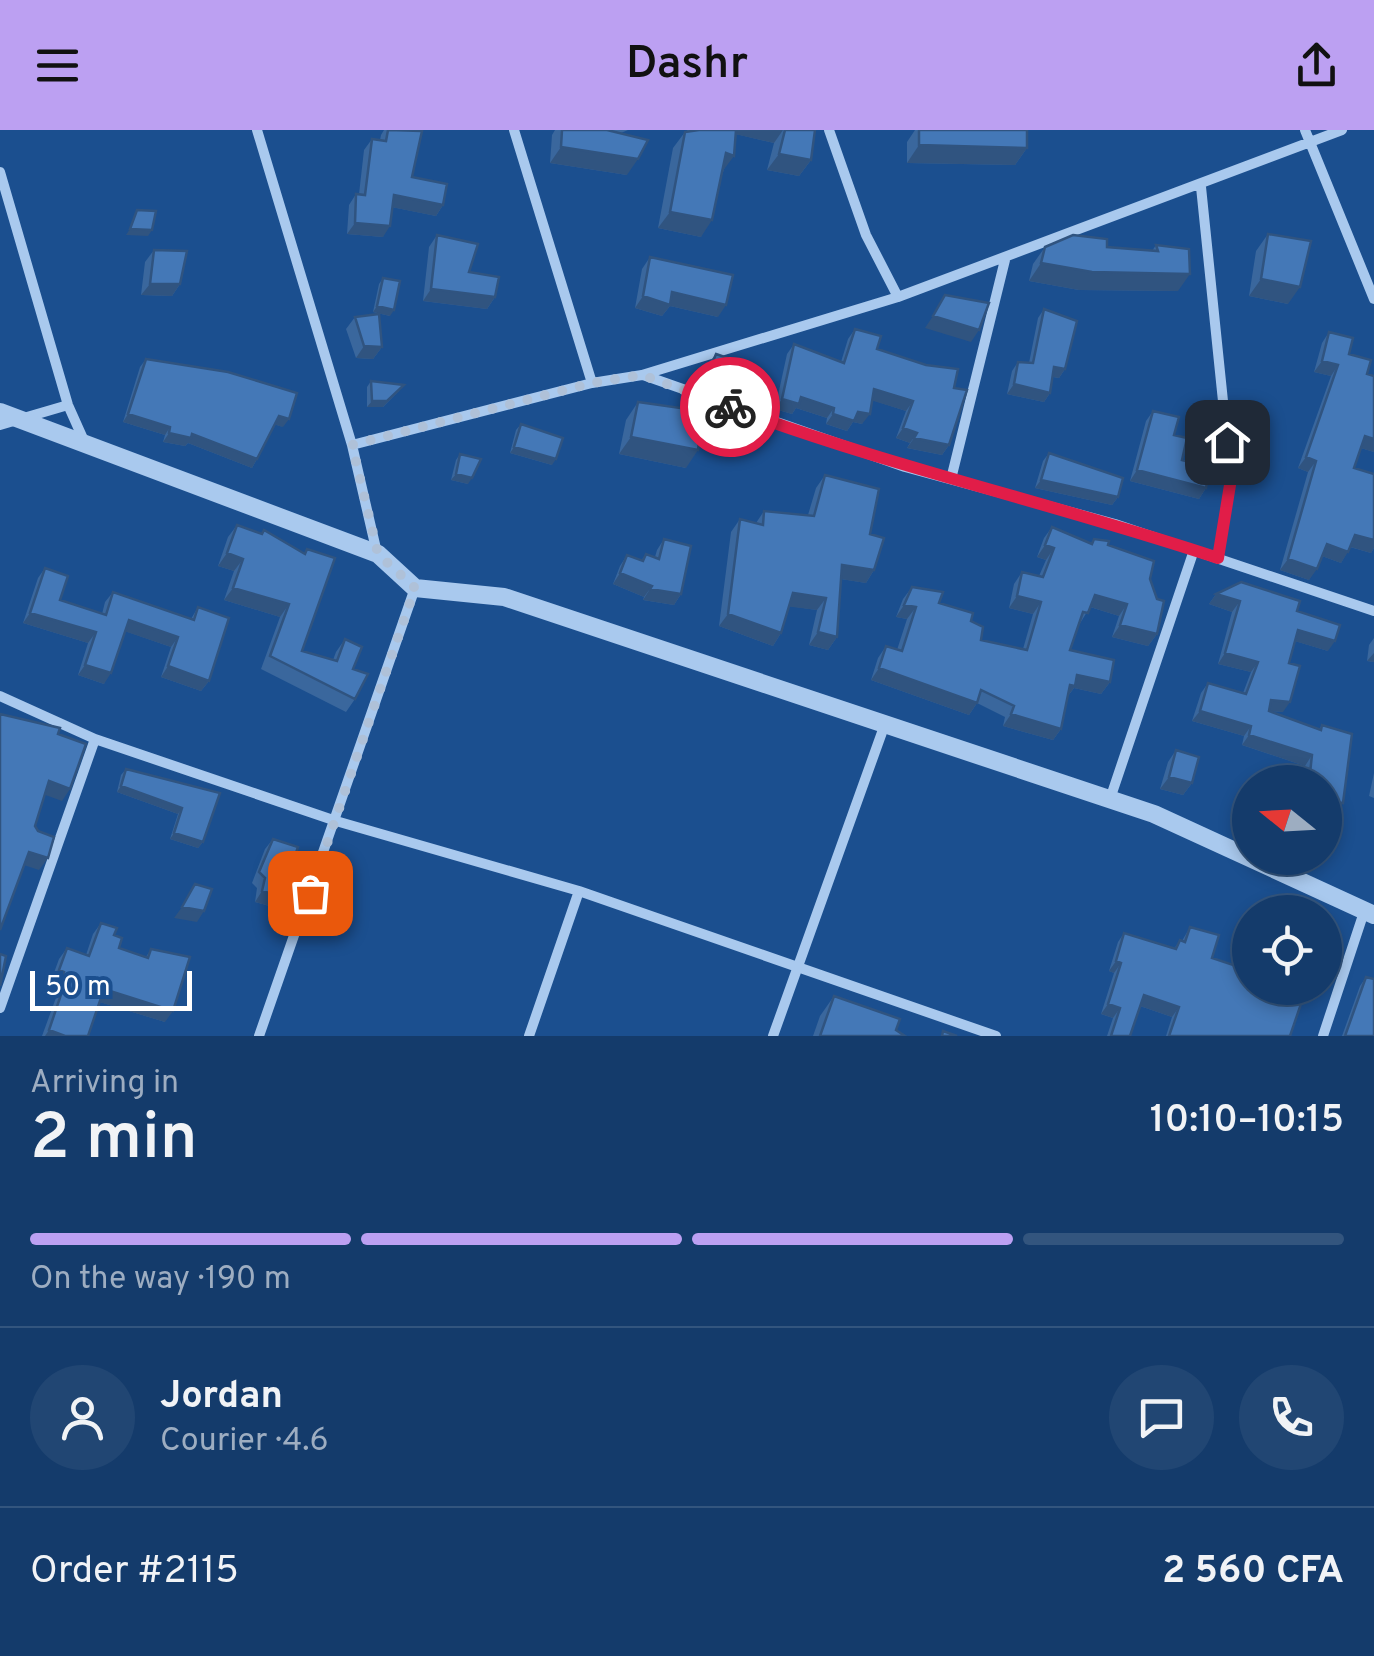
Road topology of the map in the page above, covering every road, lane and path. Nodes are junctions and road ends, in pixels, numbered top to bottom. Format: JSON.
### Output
{"nodes":[{"id":1,"x":257,"y":130,"type":"edge"},
{"id":2,"x":514,"y":130,"type":"edge"},
{"id":3,"x":829,"y":130,"type":"edge"},
{"id":4,"x":1305,"y":130,"type":"edge"},
{"id":5,"x":1342,"y":130,"type":"edge"},
{"id":6,"x":1311,"y":144,"type":"junction"},
{"id":7,"x":0,"y":172,"type":"edge"},
{"id":8,"x":1201,"y":187,"type":"junction"},
{"id":9,"x":1005,"y":260,"type":"junction"},
{"id":10,"x":898,"y":298,"type":"junction"},
{"id":11,"x":1374,"y":299,"type":"edge"},
{"id":12,"x":642,"y":375,"type":"junction"},
{"id":13,"x":592,"y":383,"type":"junction"},
{"id":14,"x":68,"y":405,"type":"junction"},
{"id":15,"x":6,"y":419,"type":"edge"},
{"id":16,"x":86,"y":444,"type":"junction"},
{"id":17,"x":352,"y":445,"type":"junction"},
{"id":18,"x":950,"y":479,"type":"junction"},
{"id":19,"x":1194,"y":550,"type":"junction"},
{"id":20,"x":378,"y":554,"type":"junction"},
{"id":21,"x":1218,"y":558,"type":"junction"},
{"id":22,"x":415,"y":588,"type":"junction"},
{"id":23,"x":1374,"y":611,"type":"edge"},
{"id":24,"x":0,"y":696,"type":"edge"},
{"id":25,"x":885,"y":724,"type":"junction"},
{"id":26,"x":95,"y":739,"type":"junction"},
{"id":27,"x":1110,"y":800,"type":"junction"},
{"id":28,"x":336,"y":821,"type":"junction"},
{"id":29,"x":579,"y":891,"type":"junction"},
{"id":30,"x":1369,"y":913,"type":"edge"},
{"id":31,"x":797,"y":966,"type":"junction"},
{"id":32,"x":0,"y":1008,"type":"edge"},
{"id":33,"x":259,"y":1036,"type":"edge"},
{"id":34,"x":530,"y":1036,"type":"edge"},
{"id":35,"x":773,"y":1036,"type":"edge"},
{"id":36,"x":996,"y":1036,"type":"edge"},
{"id":37,"x":1324,"y":1036,"type":"edge"}],
"edges":[{"from":1,"to":17,"type":"street"},
{"from":2,"to":13,"type":"street"},
{"from":3,"to":10,"type":"street"},
{"from":4,"to":6,"type":"street"},
{"from":5,"to":6,"type":"street"},
{"from":6,"to":8,"type":"street"},
{"from":6,"to":11,"type":"street"},
{"from":7,"to":14,"type":"street"},
{"from":8,"to":9,"type":"street"},
{"from":8,"to":21,"type":"street"},
{"from":9,"to":10,"type":"street"},
{"from":9,"to":18,"type":"street"},
{"from":10,"to":12,"type":"street"},
{"from":12,"to":13,"type":"street"},
{"from":12,"to":18,"type":"street"},
{"from":13,"to":17,"type":"street"},
{"from":14,"to":15,"type":"street"},
{"from":14,"to":16,"type":"street"},
{"from":15,"to":16,"type":"street"},
{"from":16,"to":20,"type":"street"},
{"from":17,"to":20,"type":"street"},
{"from":18,"to":19,"type":"street"},
{"from":19,"to":21,"type":"street"},
{"from":19,"to":27,"type":"street"},
{"from":20,"to":22,"type":"street"},
{"from":21,"to":23,"type":"street"},
{"from":22,"to":25,"type":"street"},
{"from":22,"to":28,"type":"street"},
{"from":24,"to":26,"type":"street"},
{"from":25,"to":27,"type":"street"},
{"from":25,"to":31,"type":"street"},
{"from":26,"to":28,"type":"street"},
{"from":26,"to":32,"type":"street"},
{"from":27,"to":30,"type":"street"},
{"from":28,"to":29,"type":"street"},
{"from":28,"to":33,"type":"street"},
{"from":29,"to":31,"type":"street"},
{"from":29,"to":34,"type":"street"},
{"from":30,"to":37,"type":"street"},
{"from":31,"to":35,"type":"street"},
{"from":31,"to":36,"type":"street"}]}
